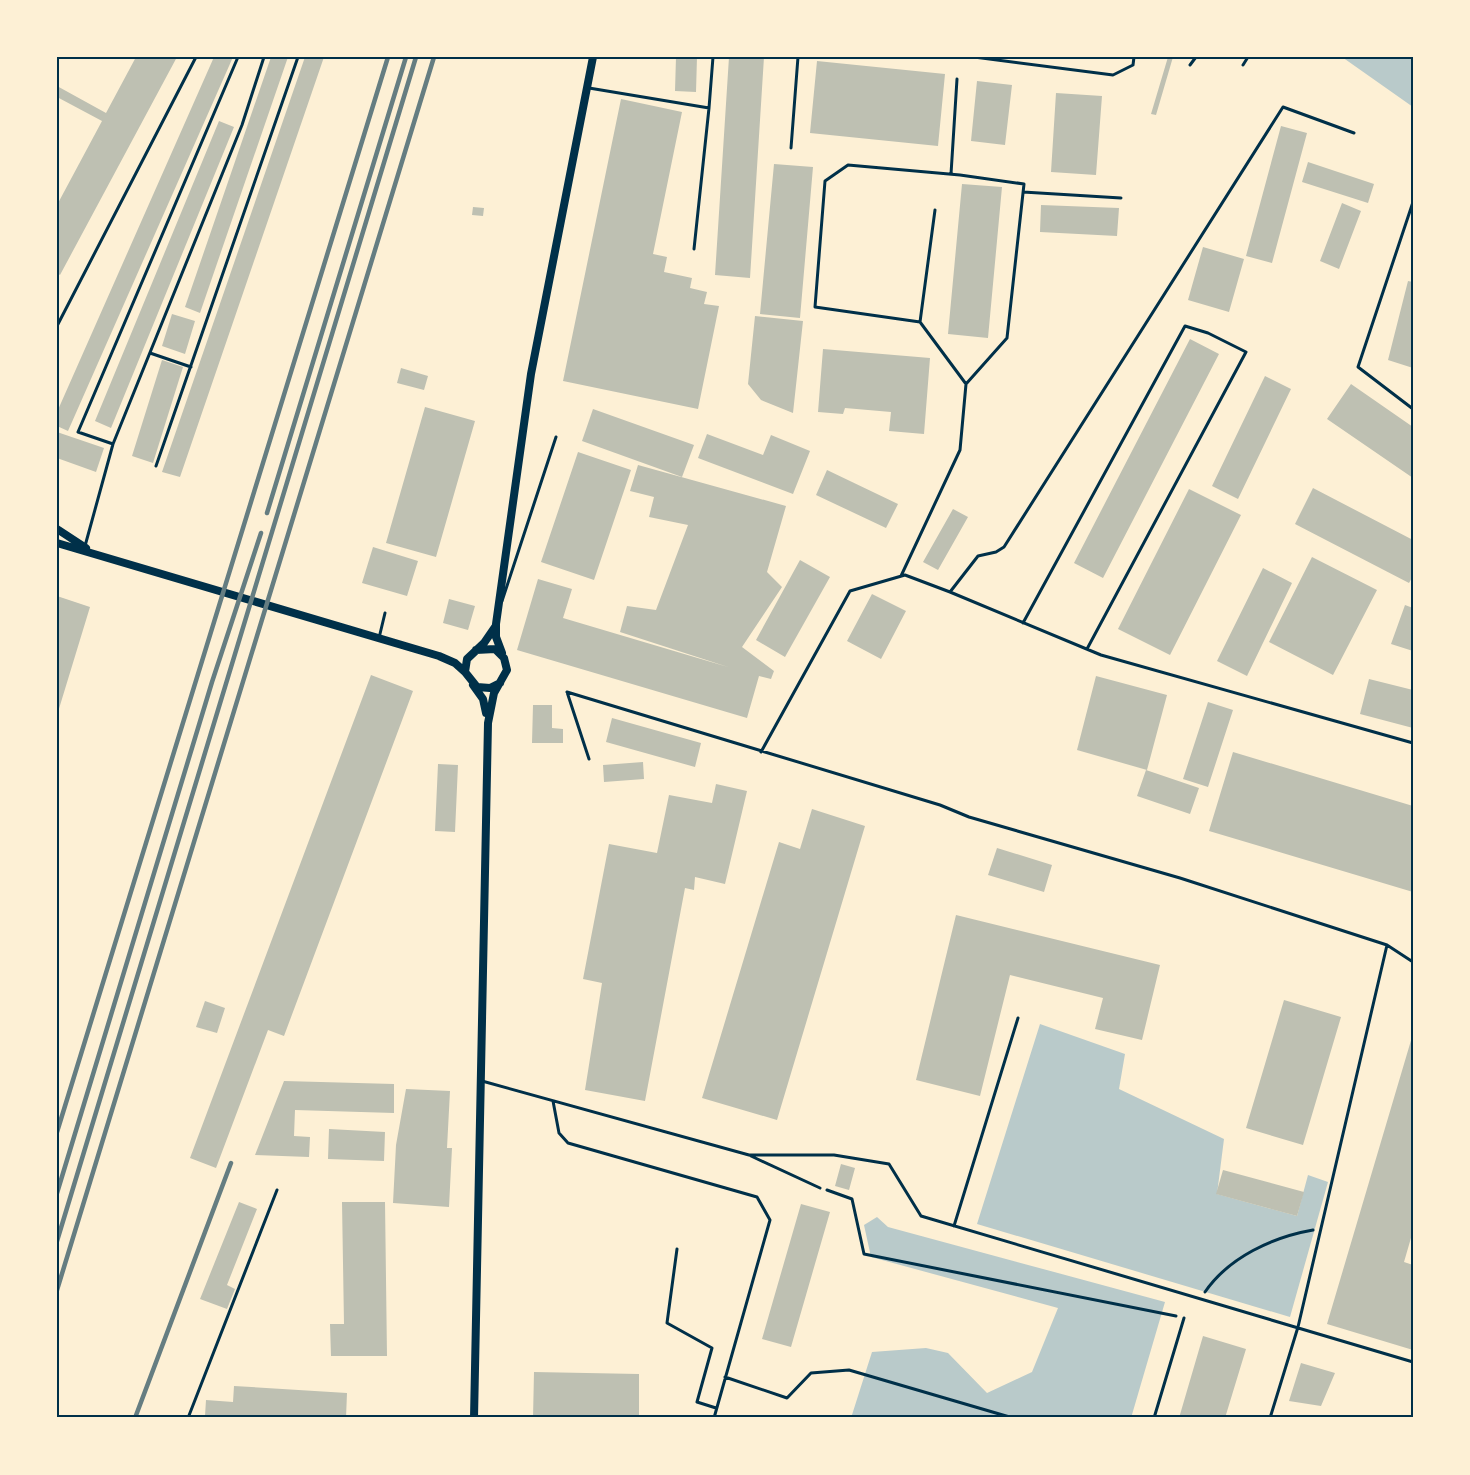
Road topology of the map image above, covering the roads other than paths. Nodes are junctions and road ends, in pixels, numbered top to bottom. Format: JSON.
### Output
{"nodes":[{"id":1,"x":196,"y":57,"type":"edge"},
{"id":2,"x":238,"y":57,"type":"edge"},
{"id":3,"x":264,"y":57,"type":"edge"},
{"id":4,"x":298,"y":57,"type":"edge"},
{"id":5,"x":593,"y":57,"type":"edge"},
{"id":6,"x":713,"y":57,"type":"edge"},
{"id":7,"x":798,"y":57,"type":"edge"},
{"id":8,"x":976,"y":57,"type":"edge"},
{"id":9,"x":1134,"y":57,"type":"edge"},
{"id":10,"x":1196,"y":57,"type":"edge"},
{"id":11,"x":1248,"y":57,"type":"edge"},
{"id":12,"x":1190,"y":64,"type":"dead end"},
{"id":13,"x":1242,"y":65,"type":"dead end"},
{"id":14,"x":957,"y":79,"type":"dead end"},
{"id":15,"x":587,"y":87,"type":"junction"},
{"id":16,"x":709,"y":108,"type":"junction"},
{"id":17,"x":1354,"y":133,"type":"dead end"},
{"id":18,"x":791,"y":148,"type":"dead end"},
{"id":19,"x":951,"y":174,"type":"junction"},
{"id":20,"x":1023,"y":192,"type":"junction"},
{"id":21,"x":1120,"y":198,"type":"dead end"},
{"id":22,"x":1413,"y":202,"type":"edge"},
{"id":23,"x":934,"y":210,"type":"dead end"},
{"id":24,"x":694,"y":249,"type":"dead end"},
{"id":25,"x":920,"y":322,"type":"junction"},
{"id":26,"x":57,"y":326,"type":"edge"},
{"id":27,"x":150,"y":353,"type":"junction"},
{"id":28,"x":191,"y":367,"type":"junction"},
{"id":29,"x":966,"y":384,"type":"junction"},
{"id":30,"x":1413,"y":409,"type":"edge"},
{"id":31,"x":556,"y":437,"type":"dead end"},
{"id":32,"x":113,"y":444,"type":"junction"},
{"id":33,"x":156,"y":466,"type":"dead end"},
{"id":34,"x":57,"y":530,"type":"edge"},
{"id":35,"x":57,"y":543,"type":"edge"},
{"id":36,"x":85,"y":547,"type":"junction"},
{"id":37,"x":100,"y":555,"type":"junction"},
{"id":38,"x":901,"y":576,"type":"junction"},
{"id":39,"x":950,"y":592,"type":"junction"},
{"id":40,"x":498,"y":608,"type":"junction"},
{"id":41,"x":385,"y":613,"type":"dead end"},
{"id":42,"x":1023,"y":622,"type":"junction"},
{"id":43,"x":496,"y":624,"type":"junction"},
{"id":44,"x":379,"y":638,"type":"junction"},
{"id":45,"x":1087,"y":649,"type":"junction"},
{"id":46,"x":473,"y":652,"type":"junction"},
{"id":47,"x":439,"y":656,"type":"junction"},
{"id":48,"x":504,"y":658,"type":"junction"},
{"id":49,"x":465,"y":672,"type":"junction"},
{"id":50,"x":501,"y":682,"type":"junction"},
{"id":51,"x":472,"y":683,"type":"junction"},
{"id":52,"x":488,"y":723,"type":"junction"},
{"id":53,"x":1413,"y":743,"type":"edge"},
{"id":54,"x":761,"y":752,"type":"junction"},
{"id":55,"x":589,"y":759,"type":"dead end"},
{"id":56,"x":1387,"y":945,"type":"junction"},
{"id":57,"x":1413,"y":962,"type":"edge"},
{"id":58,"x":1018,"y":1018,"type":"dead end"},
{"id":59,"x":480,"y":1081,"type":"junction"},
{"id":60,"x":553,"y":1101,"type":"junction"},
{"id":61,"x":749,"y":1155,"type":"junction"},
{"id":62,"x":820,"y":1188,"type":"road end"},
{"id":63,"x":278,"y":1190,"type":"dead end"},
{"id":64,"x":954,"y":1226,"type":"junction"},
{"id":65,"x":677,"y":1249,"type":"dead end"},
{"id":66,"x":1184,"y":1318,"type":"road end"},
{"id":67,"x":1298,"y":1327,"type":"junction"},
{"id":68,"x":1413,"y":1362,"type":"edge"},
{"id":69,"x":725,"y":1377,"type":"junction"},
{"id":70,"x":716,"y":1408,"type":"junction"},
{"id":71,"x":188,"y":1418,"type":"edge"},
{"id":72,"x":474,"y":1418,"type":"edge"},
{"id":73,"x":714,"y":1418,"type":"edge"},
{"id":74,"x":1013,"y":1418,"type":"edge"},
{"id":75,"x":1154,"y":1418,"type":"edge"},
{"id":76,"x":1270,"y":1418,"type":"edge"}],
"edges":[{"from":1,"to":26,"type":"lane"},
{"from":2,"to":32,"type":"lane"},
{"from":3,"to":27,"type":"lane"},
{"from":4,"to":28,"type":"lane"},
{"from":5,"to":15,"type":"street"},
{"from":6,"to":16,"type":"lane"},
{"from":7,"to":18,"type":"lane"},
{"from":8,"to":9,"type":"lane"},
{"from":10,"to":12,"type":"lane"},
{"from":11,"to":13,"type":"lane"},
{"from":14,"to":19,"type":"lane"},
{"from":15,"to":16,"type":"lane"},
{"from":15,"to":40,"type":"street"},
{"from":16,"to":24,"type":"lane"},
{"from":17,"to":39,"type":"lane"},
{"from":19,"to":20,"type":"lane"},
{"from":19,"to":25,"type":"lane"},
{"from":20,"to":21,"type":"lane"},
{"from":20,"to":29,"type":"lane"},
{"from":22,"to":30,"type":"lane"},
{"from":23,"to":25,"type":"lane"},
{"from":25,"to":29,"type":"lane"},
{"from":27,"to":28,"type":"lane"},
{"from":27,"to":32,"type":"lane"},
{"from":28,"to":33,"type":"lane"},
{"from":29,"to":38,"type":"lane"},
{"from":31,"to":40,"type":"lane"},
{"from":32,"to":36,"type":"lane"},
{"from":34,"to":36,"type":"street"},
{"from":35,"to":37,"type":"street"},
{"from":36,"to":37,"type":"street"},
{"from":37,"to":44,"type":"street"},
{"from":38,"to":39,"type":"lane"},
{"from":38,"to":54,"type":"lane"},
{"from":39,"to":42,"type":"lane"},
{"from":40,"to":43,"type":"street"},
{"from":41,"to":44,"type":"lane"},
{"from":42,"to":45,"type":"lane"},
{"from":42,"to":45,"type":"lane"},
{"from":43,"to":46,"type":"street"},
{"from":43,"to":48,"type":"street"},
{"from":44,"to":47,"type":"street"},
{"from":45,"to":53,"type":"lane"},
{"from":46,"to":47,"type":"street"},
{"from":46,"to":48,"type":"street"},
{"from":46,"to":49,"type":"street"},
{"from":47,"to":49,"type":"street"},
{"from":48,"to":50,"type":"street"},
{"from":49,"to":51,"type":"street"},
{"from":50,"to":51,"type":"street"},
{"from":50,"to":52,"type":"street"},
{"from":51,"to":52,"type":"street"},
{"from":52,"to":59,"type":"street"},
{"from":54,"to":55,"type":"lane"},
{"from":54,"to":56,"type":"lane"},
{"from":56,"to":57,"type":"lane"},
{"from":56,"to":67,"type":"lane"},
{"from":58,"to":64,"type":"lane"},
{"from":59,"to":60,"type":"lane"},
{"from":59,"to":72,"type":"street"},
{"from":60,"to":61,"type":"lane"},
{"from":60,"to":69,"type":"lane"},
{"from":61,"to":62,"type":"lane"},
{"from":61,"to":64,"type":"lane"},
{"from":63,"to":71,"type":"lane"},
{"from":64,"to":67,"type":"lane"},
{"from":65,"to":70,"type":"lane"},
{"from":66,"to":75,"type":"lane"},
{"from":67,"to":68,"type":"lane"},
{"from":67,"to":76,"type":"lane"},
{"from":69,"to":70,"type":"lane"},
{"from":69,"to":74,"type":"lane"},
{"from":70,"to":73,"type":"lane"}]}
